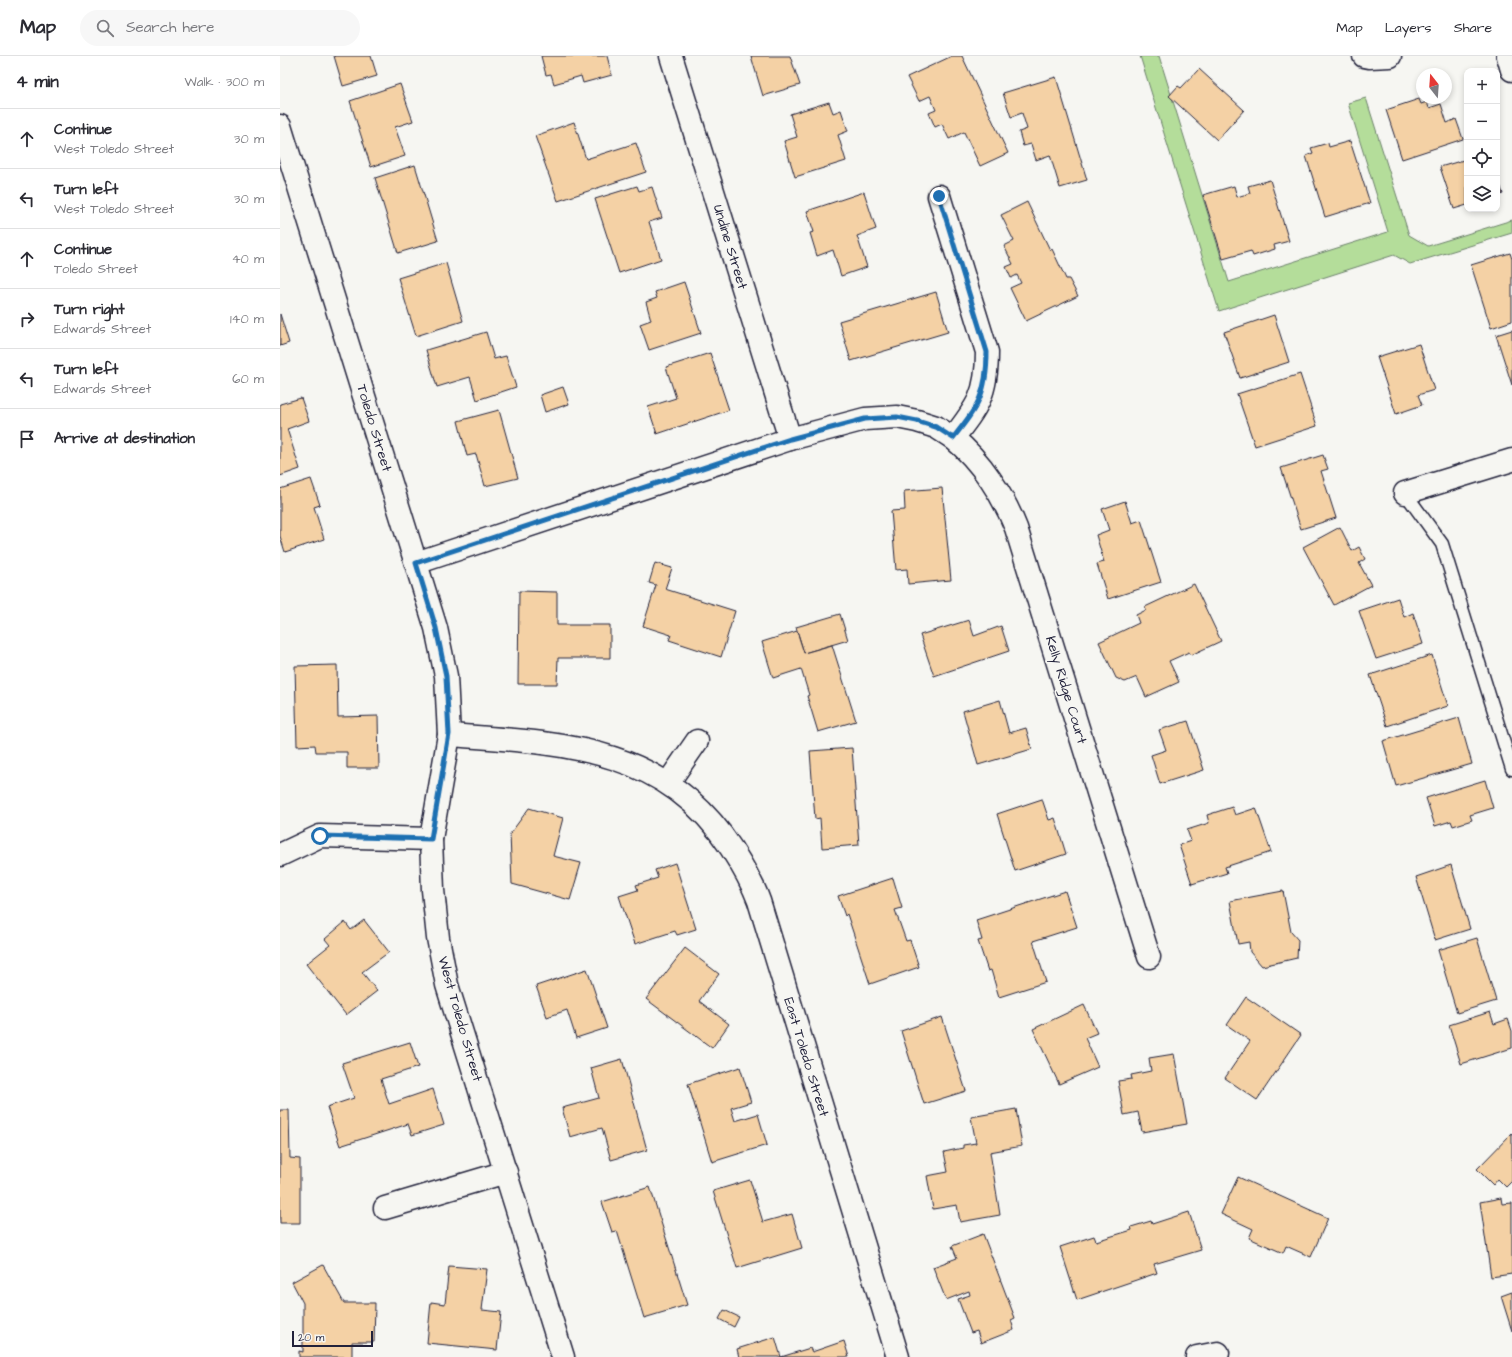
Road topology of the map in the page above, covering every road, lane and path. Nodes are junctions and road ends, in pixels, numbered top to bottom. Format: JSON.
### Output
{"nodes":[{"id":1,"x":671,"y":56,"type":"edge"},
{"id":2,"x":1364,"y":56,"type":"edge"},
{"id":3,"x":1390,"y":56,"type":"edge"},
{"id":4,"x":1508,"y":56,"type":"edge"},
{"id":5,"x":1512,"y":70,"type":"edge"},
{"id":6,"x":280,"y":126,"type":"edge"},
{"id":7,"x":939,"y":196,"type":"dead end"},
{"id":8,"x":953,"y":438,"type":"junction"},
{"id":9,"x":790,"y":439,"type":"junction"},
{"id":10,"x":1512,"y":460,"type":"edge"},
{"id":11,"x":1404,"y":493,"type":"joint"},
{"id":12,"x":416,"y":563,"type":"junction"},
{"id":13,"x":449,"y":734,"type":"junction"},
{"id":14,"x":697,"y":741,"type":"dead end"},
{"id":15,"x":1512,"y":769,"type":"edge"},
{"id":16,"x":668,"y":783,"type":"junction"},
{"id":17,"x":431,"y":839,"type":"junction"},
{"id":18,"x":280,"y":855,"type":"edge"},
{"id":19,"x":1149,"y":957,"type":"dead end"},
{"id":20,"x":506,"y":1172,"type":"junction"},
{"id":21,"x":385,"y":1208,"type":"dead end"},
{"id":22,"x":563,"y":1357,"type":"edge"},
{"id":23,"x":898,"y":1357,"type":"edge"}],
"edges":[{"from":1,"to":9,"type":"street","name":"Undine Street"},
{"from":2,"to":3,"type":"street"},
{"from":4,"to":5,"type":"street"},
{"from":6,"to":12,"type":"street","name":"Toledo Street"},
{"from":7,"to":8,"type":"street"},
{"from":8,"to":9,"type":"street","name":"Kelly Ridge Court"},
{"from":8,"to":19,"type":"street","name":"Kelly Ridge Court"},
{"from":9,"to":12,"type":"street","name":"Kelly Ridge Court"},
{"from":10,"to":11,"type":"street"},
{"from":11,"to":15,"type":"lane"},
{"from":12,"to":13,"type":"street","name":"Toledo Street"},
{"from":13,"to":16,"type":"street","name":"East Toledo Street"},
{"from":13,"to":17,"type":"street","name":"West Toledo Street"},
{"from":14,"to":16,"type":"street"},
{"from":16,"to":23,"type":"street","name":"East Toledo Street"},
{"from":17,"to":18,"type":"street"},
{"from":17,"to":20,"type":"street","name":"West Toledo Street"},
{"from":20,"to":21,"type":"street"},
{"from":20,"to":22,"type":"street","name":"West Toledo Street"}]}
